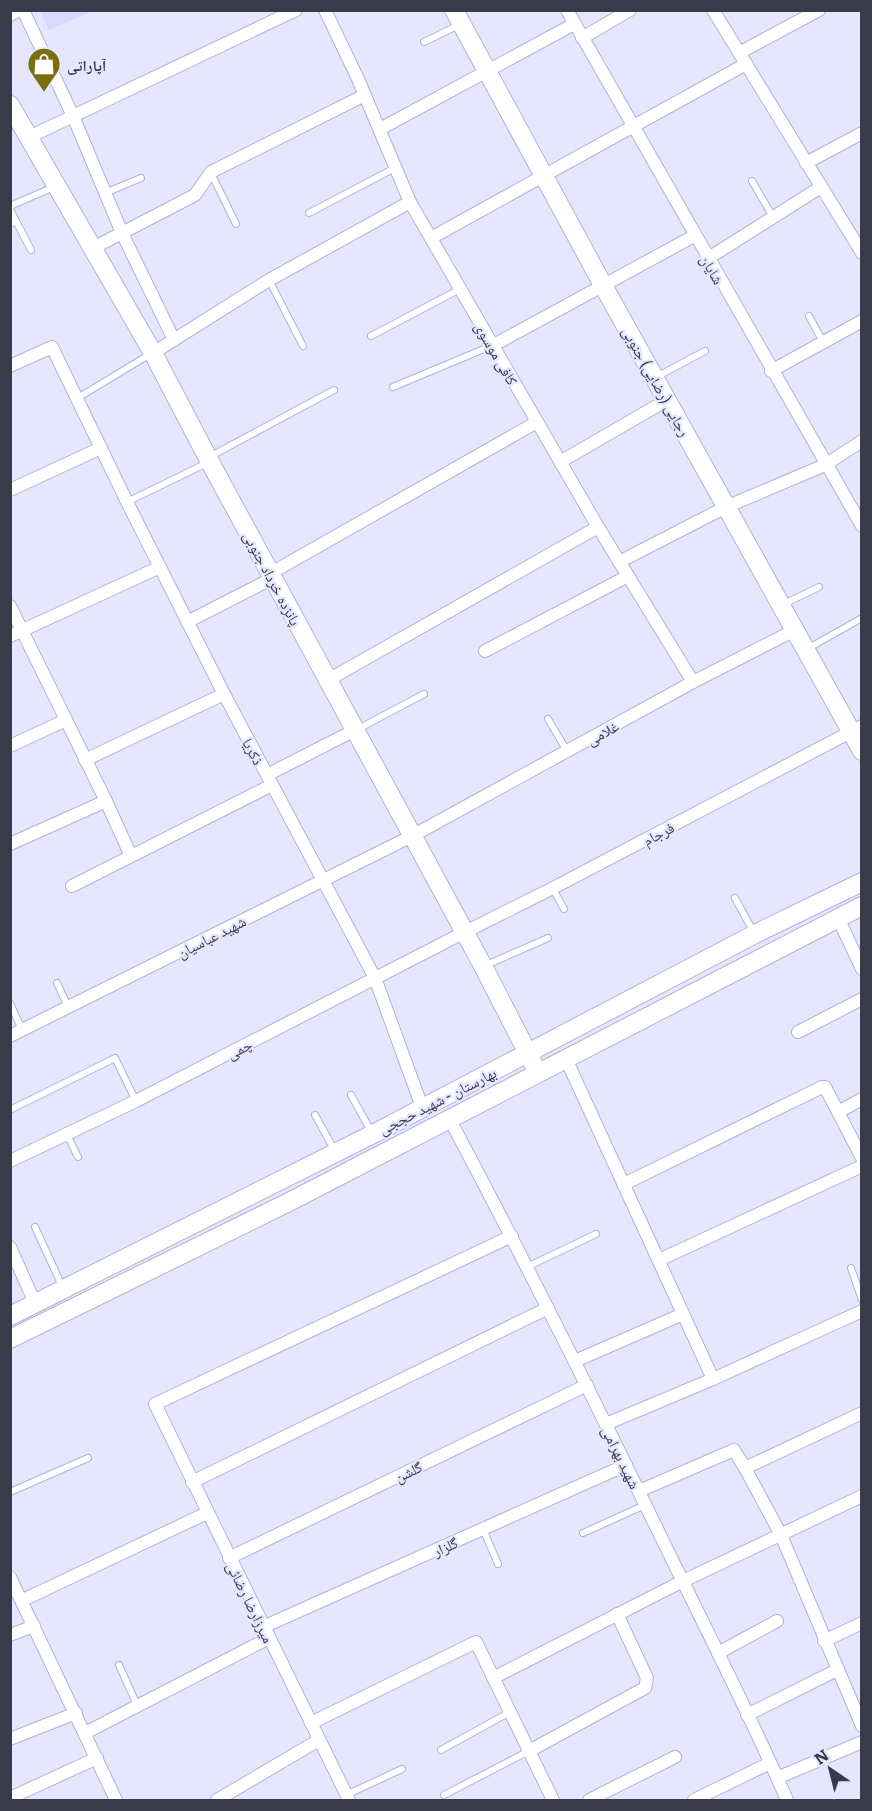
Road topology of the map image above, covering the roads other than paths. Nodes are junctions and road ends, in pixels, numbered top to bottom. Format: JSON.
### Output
{"nodes":[{"id":1,"x":21,"y":10,"type":"edge"},
{"id":2,"x":296,"y":10,"type":"edge"},
{"id":3,"x":325,"y":10,"type":"edge"},
{"id":4,"x":567,"y":10,"type":"edge"},
{"id":5,"x":630,"y":10,"type":"edge"},
{"id":6,"x":819,"y":10,"type":"edge"},
{"id":7,"x":716,"y":11,"type":"edge"},
{"id":8,"x":10,"y":15,"type":"edge"},
{"id":9,"x":458,"y":17,"type":"edge"},
{"id":10,"x":574,"y":24,"type":"junction"},
{"id":11,"x":582,"y":38,"type":"junction"},
{"id":12,"x":424,"y":42,"type":"dead end"},
{"id":13,"x":742,"y":59,"type":"junction"},
{"id":14,"x":487,"y":72,"type":"junction"},
{"id":15,"x":365,"y":95,"type":"junction"},
{"id":16,"x":10,"y":105,"type":"edge"},
{"id":17,"x":73,"y":116,"type":"junction"},
{"id":18,"x":380,"y":129,"type":"junction"},
{"id":19,"x":633,"y":129,"type":"junction"},
{"id":20,"x":861,"y":133,"type":"edge"},
{"id":21,"x":29,"y":137,"type":"junction"},
{"id":22,"x":806,"y":163,"type":"junction"},
{"id":23,"x":396,"y":168,"type":"junction"},
{"id":24,"x":211,"y":172,"type":"junction"},
{"id":25,"x":544,"y":177,"type":"junction"},
{"id":26,"x":141,"y":178,"type":"dead end"},
{"id":27,"x":752,"y":181,"type":"dead end"},
{"id":28,"x":57,"y":186,"type":"junction"},
{"id":29,"x":821,"y":187,"type":"junction"},
{"id":30,"x":105,"y":193,"type":"junction"},
{"id":31,"x":410,"y":202,"type":"junction"},
{"id":32,"x":10,"y":208,"type":"edge"},
{"id":33,"x":309,"y":213,"type":"dead end"},
{"id":34,"x":774,"y":217,"type":"junction"},
{"id":35,"x":13,"y":222,"type":"edge"},
{"id":36,"x":236,"y":225,"type":"dead end"},
{"id":37,"x":122,"y":233,"type":"junction"},
{"id":38,"x":694,"y":236,"type":"junction"},
{"id":39,"x":431,"y":238,"type":"junction"},
{"id":40,"x":93,"y":248,"type":"junction"},
{"id":41,"x":31,"y":250,"type":"dead end"},
{"id":42,"x":861,"y":253,"type":"edge"},
{"id":43,"x":707,"y":259,"type":"junction"},
{"id":44,"x":269,"y":280,"type":"junction"},
{"id":45,"x":604,"y":287,"type":"junction"},
{"id":46,"x":460,"y":290,"type":"junction"},
{"id":47,"x":809,"y":316,"type":"dead end"},
{"id":48,"x":861,"y":321,"type":"edge"},
{"id":49,"x":371,"y":336,"type":"dead end"},
{"id":50,"x":174,"y":340,"type":"junction"},
{"id":51,"x":824,"y":342,"type":"junction"},
{"id":52,"x":492,"y":345,"type":"junction"},
{"id":53,"x":303,"y":346,"type":"dead end"},
{"id":54,"x":705,"y":351,"type":"dead end"},
{"id":55,"x":153,"y":353,"type":"junction"},
{"id":56,"x":10,"y":366,"type":"edge"},
{"id":57,"x":771,"y":371,"type":"junction"},
{"id":58,"x":655,"y":378,"type":"junction"},
{"id":59,"x":393,"y":387,"type":"dead end"},
{"id":60,"x":334,"y":390,"type":"dead end"},
{"id":61,"x":76,"y":399,"type":"junction"},
{"id":62,"x":667,"y":400,"type":"junction"},
{"id":63,"x":537,"y":422,"type":"junction"},
{"id":64,"x":861,"y":441,"type":"edge"},
{"id":65,"x":101,"y":448,"type":"junction"},
{"id":66,"x":208,"y":460,"type":"junction"},
{"id":67,"x":560,"y":462,"type":"junction"},
{"id":68,"x":825,"y":465,"type":"junction"},
{"id":69,"x":10,"y":490,"type":"edge"},
{"id":70,"x":127,"y":502,"type":"junction"},
{"id":71,"x":726,"y":507,"type":"junction"},
{"id":72,"x":861,"y":526,"type":"edge"},
{"id":73,"x":598,"y":527,"type":"junction"},
{"id":74,"x":619,"y":562,"type":"junction"},
{"id":75,"x":160,"y":567,"type":"junction"},
{"id":76,"x":272,"y":575,"type":"junction"},
{"id":77,"x":628,"y":576,"type":"junction"},
{"id":78,"x":819,"y":587,"type":"dead end"},
{"id":79,"x":10,"y":606,"type":"edge"},
{"id":80,"x":781,"y":606,"type":"junction"},
{"id":81,"x":861,"y":618,"type":"edge"},
{"id":82,"x":187,"y":622,"type":"junction"},
{"id":83,"x":795,"y":630,"type":"junction"},
{"id":84,"x":23,"y":631,"type":"junction"},
{"id":85,"x":10,"y":636,"type":"edge"},
{"id":86,"x":806,"y":650,"type":"junction"},
{"id":87,"x":485,"y":651,"type":"dead end"},
{"id":88,"x":328,"y":680,"type":"junction"},
{"id":89,"x":693,"y":682,"type":"junction"},
{"id":90,"x":224,"y":694,"type":"junction"},
{"id":91,"x":424,"y":694,"type":"dead end"},
{"id":92,"x":548,"y":719,"type":"dead end"},
{"id":93,"x":66,"y":720,"type":"junction"},
{"id":94,"x":856,"y":729,"type":"edge"},
{"id":95,"x":355,"y":730,"type":"junction"},
{"id":96,"x":10,"y":747,"type":"edge"},
{"id":97,"x":861,"y":750,"type":"edge"},
{"id":98,"x":567,"y":751,"type":"junction"},
{"id":99,"x":85,"y":760,"type":"junction"},
{"id":100,"x":269,"y":780,"type":"junction"},
{"id":101,"x":106,"y":801,"type":"junction"},
{"id":102,"x":412,"y":836,"type":"junction"},
{"id":103,"x":10,"y":844,"type":"edge"},
{"id":104,"x":131,"y":856,"type":"junction"},
{"id":105,"x":322,"y":881,"type":"junction"},
{"id":106,"x":861,"y":882,"type":"edge"},
{"id":107,"x":72,"y":886,"type":"dead end"},
{"id":108,"x":553,"y":888,"type":"junction"},
{"id":109,"x":837,"y":894,"type":"junction"},
{"id":110,"x":735,"y":898,"type":"dead end"},
{"id":111,"x":564,"y":909,"type":"dead end"},
{"id":112,"x":848,"y":913,"type":"edge"},
{"id":113,"x":465,"y":932,"type":"junction"},
{"id":114,"x":755,"y":934,"type":"junction"},
{"id":115,"x":548,"y":938,"type":"dead end"},
{"id":116,"x":483,"y":966,"type":"junction"},
{"id":117,"x":861,"y":969,"type":"edge"},
{"id":118,"x":375,"y":978,"type":"junction"},
{"id":119,"x":57,"y":983,"type":"dead end"},
{"id":120,"x":861,"y":999,"type":"edge"},
{"id":121,"x":10,"y":1003,"type":"edge"},
{"id":122,"x":69,"y":1008,"type":"junction"},
{"id":123,"x":798,"y":1032,"type":"dead end"},
{"id":124,"x":16,"y":1033,"type":"edge"},
{"id":125,"x":527,"y":1054,"type":"junction"},
{"id":126,"x":566,"y":1059,"type":"junction"},
{"id":127,"x":538,"y":1073,"type":"junction"},
{"id":128,"x":351,"y":1095,"type":"dead end"},
{"id":129,"x":861,"y":1100,"type":"edge"},
{"id":130,"x":136,"y":1101,"type":"junction"},
{"id":131,"x":422,"y":1107,"type":"junction"},
{"id":132,"x":10,"y":1110,"type":"edge"},
{"id":133,"x":838,"y":1112,"type":"junction"},
{"id":134,"x":315,"y":1115,"type":"dead end"},
{"id":135,"x":449,"y":1118,"type":"junction"},
{"id":136,"x":66,"y":1134,"type":"junction"},
{"id":137,"x":373,"y":1134,"type":"junction"},
{"id":138,"x":336,"y":1152,"type":"junction"},
{"id":139,"x":78,"y":1157,"type":"dead end"},
{"id":140,"x":861,"y":1158,"type":"edge"},
{"id":141,"x":10,"y":1161,"type":"edge"},
{"id":142,"x":861,"y":1166,"type":"edge"},
{"id":143,"x":624,"y":1184,"type":"junction"},
{"id":144,"x":35,"y":1227,"type":"dead end"},
{"id":145,"x":596,"y":1234,"type":"dead end"},
{"id":146,"x":512,"y":1236,"type":"junction"},
{"id":147,"x":10,"y":1247,"type":"edge"},
{"id":148,"x":659,"y":1260,"type":"junction"},
{"id":149,"x":527,"y":1267,"type":"junction"},
{"id":150,"x":851,"y":1268,"type":"dead end"},
{"id":151,"x":63,"y":1288,"type":"junction"},
{"id":152,"x":861,"y":1300,"type":"edge"},
{"id":153,"x":35,"y":1303,"type":"junction"},
{"id":154,"x":548,"y":1308,"type":"junction"},
{"id":155,"x":861,"y":1311,"type":"edge"},
{"id":156,"x":683,"y":1314,"type":"junction"},
{"id":157,"x":10,"y":1316,"type":"edge"},
{"id":158,"x":10,"y":1339,"type":"edge"},
{"id":159,"x":575,"y":1361,"type":"junction"},
{"id":160,"x":713,"y":1379,"type":"junction"},
{"id":161,"x":587,"y":1385,"type":"junction"},
{"id":162,"x":861,"y":1413,"type":"edge"},
{"id":163,"x":606,"y":1424,"type":"junction"},
{"id":164,"x":88,"y":1458,"type":"dead end"},
{"id":165,"x":626,"y":1466,"type":"junction"},
{"id":166,"x":745,"y":1468,"type":"junction"},
{"id":167,"x":192,"y":1482,"type":"junction"},
{"id":168,"x":639,"y":1491,"type":"junction"},
{"id":169,"x":10,"y":1492,"type":"edge"},
{"id":170,"x":861,"y":1496,"type":"edge"},
{"id":171,"x":645,"y":1505,"type":"junction"},
{"id":172,"x":207,"y":1513,"type":"junction"},
{"id":173,"x":483,"y":1529,"type":"junction"},
{"id":174,"x":583,"y":1533,"type":"dead end"},
{"id":175,"x":781,"y":1535,"type":"junction"},
{"id":176,"x":229,"y":1558,"type":"junction"},
{"id":177,"x":498,"y":1564,"type":"dead end"},
{"id":178,"x":10,"y":1577,"type":"edge"},
{"id":179,"x":683,"y":1581,"type":"junction"},
{"id":180,"x":23,"y":1600,"type":"junction"},
{"id":181,"x":617,"y":1614,"type":"junction"},
{"id":182,"x":777,"y":1621,"type":"dead end"},
{"id":183,"x":861,"y":1623,"type":"edge"},
{"id":184,"x":34,"y":1626,"type":"junction"},
{"id":185,"x":266,"y":1633,"type":"junction"},
{"id":186,"x":10,"y":1635,"type":"edge"},
{"id":187,"x":824,"y":1641,"type":"junction"},
{"id":188,"x":718,"y":1653,"type":"junction"},
{"id":189,"x":119,"y":1665,"type":"dead end"},
{"id":190,"x":837,"y":1670,"type":"junction"},
{"id":191,"x":493,"y":1678,"type":"junction"},
{"id":192,"x":137,"y":1705,"type":"junction"},
{"id":193,"x":510,"y":1712,"type":"junction"},
{"id":194,"x":76,"y":1713,"type":"junction"},
{"id":195,"x":747,"y":1715,"type":"junction"},
{"id":196,"x":311,"y":1723,"type":"junction"},
{"id":197,"x":861,"y":1726,"type":"edge"},
{"id":198,"x":85,"y":1733,"type":"junction"},
{"id":199,"x":10,"y":1739,"type":"edge"},
{"id":200,"x":319,"y":1740,"type":"junction"},
{"id":201,"x":861,"y":1742,"type":"edge"},
{"id":202,"x":441,"y":1750,"type":"dead end"},
{"id":203,"x":528,"y":1751,"type":"junction"},
{"id":204,"x":675,"y":1757,"type":"dead end"},
{"id":205,"x":97,"y":1758,"type":"junction"},
{"id":206,"x":770,"y":1763,"type":"junction"},
{"id":207,"x":402,"y":1769,"type":"dead end"},
{"id":208,"x":777,"y":1778,"type":"junction"},
{"id":209,"x":444,"y":1795,"type":"dead end"},
{"id":210,"x":10,"y":1798,"type":"edge"},
{"id":211,"x":348,"y":1798,"type":"edge"},
{"id":212,"x":116,"y":1800,"type":"edge"},
{"id":213,"x":217,"y":1800,"type":"edge"},
{"id":214,"x":553,"y":1800,"type":"edge"},
{"id":215,"x":589,"y":1800,"type":"edge"},
{"id":216,"x":694,"y":1800,"type":"edge"},
{"id":217,"x":787,"y":1800,"type":"edge"}],
"edges":[{"from":1,"to":8,"type":"street"},
{"from":1,"to":17,"type":"street"},
{"from":2,"to":17,"type":"street"},
{"from":3,"to":15,"type":"street","name":"کافی موسوی"},
{"from":4,"to":10,"type":"street","name":"شایان"},
{"from":5,"to":11,"type":"street"},
{"from":6,"to":13,"type":"street"},
{"from":7,"to":13,"type":"street"},
{"from":9,"to":12,"type":"lane"},
{"from":9,"to":14,"type":"main road","name":"رجایی (رضایی) جنوبی"},
{"from":10,"to":11,"type":"street","name":"شایان"},
{"from":10,"to":14,"type":"street"},
{"from":11,"to":19,"type":"street","name":"شایان"},
{"from":13,"to":19,"type":"street"},
{"from":13,"to":22,"type":"street"},
{"from":14,"to":18,"type":"street"},
{"from":14,"to":25,"type":"main road","name":"رجایی (رضایی) جنوبی"},
{"from":15,"to":18,"type":"street","name":"کافی موسوی"},
{"from":15,"to":24,"type":"street"},
{"from":16,"to":21,"type":"main road","name":"پانزده خرداد جنوبی"},
{"from":17,"to":21,"type":"street"},
{"from":17,"to":30,"type":"street"},
{"from":18,"to":23,"type":"street","name":"کافی موسوی"},
{"from":19,"to":25,"type":"street"},
{"from":19,"to":38,"type":"street","name":"شایان"},
{"from":20,"to":22,"type":"street"},
{"from":21,"to":28,"type":"main road","name":"پانزده خرداد جنوبی"},
{"from":22,"to":29,"type":"street"},
{"from":23,"to":31,"type":"street","name":"کافی موسوی"},
{"from":23,"to":33,"type":"lane"},
{"from":24,"to":36,"type":"lane"},
{"from":24,"to":37,"type":"street"},
{"from":25,"to":39,"type":"street"},
{"from":25,"to":45,"type":"main road","name":"رجایی (رضایی) جنوبی"},
{"from":26,"to":30,"type":"lane"},
{"from":27,"to":34,"type":"lane"},
{"from":28,"to":32,"type":"lane"},
{"from":28,"to":40,"type":"main road","name":"پانزده خرداد جنوبی"},
{"from":29,"to":34,"type":"street"},
{"from":29,"to":42,"type":"street"},
{"from":30,"to":37,"type":"street"},
{"from":31,"to":39,"type":"street","name":"کافی موسوی"},
{"from":31,"to":44,"type":"street"},
{"from":32,"to":35,"type":"lane"},
{"from":34,"to":43,"type":"street"},
{"from":35,"to":41,"type":"lane"},
{"from":37,"to":40,"type":"street"},
{"from":37,"to":50,"type":"street"},
{"from":38,"to":43,"type":"street","name":"شایان"},
{"from":38,"to":45,"type":"street"},
{"from":39,"to":46,"type":"street","name":"کافی موسوی"},
{"from":40,"to":55,"type":"main road","name":"پانزده خرداد جنوبی"},
{"from":43,"to":57,"type":"street","name":"شایان"},
{"from":44,"to":50,"type":"street"},
{"from":44,"to":53,"type":"lane"},
{"from":45,"to":52,"type":"street"},
{"from":45,"to":58,"type":"main road","name":"رجایی (رضایی) جنوبی"},
{"from":46,"to":49,"type":"lane"},
{"from":46,"to":52,"type":"street","name":"کافی موسوی"},
{"from":47,"to":51,"type":"lane"},
{"from":48,"to":51,"type":"street"},
{"from":50,"to":55,"type":"street"},
{"from":51,"to":57,"type":"street"},
{"from":52,"to":59,"type":"lane"},
{"from":52,"to":63,"type":"street","name":"کافی موسوی"},
{"from":54,"to":58,"type":"lane"},
{"from":55,"to":61,"type":"lane"},
{"from":55,"to":66,"type":"main road","name":"پانزده خرداد جنوبی"},
{"from":56,"to":61,"type":"street","name":"ذکریا"},
{"from":57,"to":68,"type":"street","name":"شایان"},
{"from":58,"to":62,"type":"main road","name":"رجایی (رضایی) جنوبی"},
{"from":60,"to":66,"type":"lane"},
{"from":61,"to":65,"type":"street","name":"ذکریا"},
{"from":62,"to":67,"type":"street"},
{"from":62,"to":71,"type":"main road","name":"رجایی (رضایی) جنوبی"},
{"from":63,"to":67,"type":"street","name":"کافی موسوی"},
{"from":63,"to":76,"type":"street"},
{"from":64,"to":68,"type":"street"},
{"from":65,"to":69,"type":"street"},
{"from":65,"to":70,"type":"street","name":"ذکریا"},
{"from":66,"to":70,"type":"lane"},
{"from":66,"to":76,"type":"main road","name":"پانزده خرداد جنوبی"},
{"from":67,"to":73,"type":"street","name":"کافی موسوی"},
{"from":68,"to":71,"type":"street"},
{"from":68,"to":72,"type":"street","name":"شایان"},
{"from":70,"to":75,"type":"street","name":"ذکریا"},
{"from":71,"to":74,"type":"street"},
{"from":71,"to":80,"type":"main road","name":"رجایی (رضایی) جنوبی"},
{"from":73,"to":74,"type":"street","name":"کافی موسوی"},
{"from":73,"to":88,"type":"street"},
{"from":74,"to":77,"type":"street","name":"کافی موسوی"},
{"from":75,"to":82,"type":"street","name":"ذکریا"},
{"from":75,"to":84,"type":"street"},
{"from":76,"to":82,"type":"street"},
{"from":76,"to":88,"type":"main road","name":"پانزده خرداد جنوبی"},
{"from":77,"to":87,"type":"street"},
{"from":77,"to":89,"type":"street","name":"کافی موسوی"},
{"from":78,"to":80,"type":"lane"},
{"from":79,"to":84,"type":"street"},
{"from":80,"to":83,"type":"main road","name":"رجایی (رضایی) جنوبی"},
{"from":81,"to":86,"type":"lane"},
{"from":82,"to":90,"type":"street","name":"ذکریا"},
{"from":83,"to":86,"type":"main road","name":"رجایی (رضایی) جنوبی"},
{"from":83,"to":89,"type":"street","name":"غلامی"},
{"from":84,"to":85,"type":"street"},
{"from":84,"to":93,"type":"street"},
{"from":86,"to":94,"type":"main road","name":"رجایی (رضایی) جنوبی"},
{"from":88,"to":95,"type":"main road","name":"پانزده خرداد جنوبی"},
{"from":89,"to":98,"type":"street","name":"غلامی"},
{"from":90,"to":99,"type":"street"},
{"from":90,"to":100,"type":"street","name":"ذکریا"},
{"from":91,"to":95,"type":"lane"},
{"from":92,"to":98,"type":"lane"},
{"from":93,"to":96,"type":"street"},
{"from":93,"to":99,"type":"street"},
{"from":94,"to":97,"type":"main road","name":"رجایی (رضایی) جنوبی"},
{"from":94,"to":108,"type":"street","name":"فرجام"},
{"from":95,"to":100,"type":"street"},
{"from":95,"to":102,"type":"main road","name":"پانزده خرداد جنوبی"},
{"from":98,"to":102,"type":"street","name":"غلامی"},
{"from":99,"to":101,"type":"street"},
{"from":100,"to":104,"type":"street"},
{"from":100,"to":105,"type":"street","name":"ذکریا"},
{"from":101,"to":103,"type":"street"},
{"from":101,"to":104,"type":"street"},
{"from":102,"to":105,"type":"street","name":"شهید عباسیان"},
{"from":102,"to":113,"type":"main road","name":"پانزده خرداد جنوبی"},
{"from":104,"to":107,"type":"street"},
{"from":105,"to":118,"type":"street","name":"ذکریا"},
{"from":105,"to":122,"type":"street","name":"شهید عباسیان"},
{"from":106,"to":109,"type":"main road","name":"بهارستان - شهید حججی"},
{"from":108,"to":111,"type":"lane"},
{"from":108,"to":113,"type":"street","name":"فرجام"},
{"from":109,"to":112,"type":"main road"},
{"from":109,"to":114,"type":"main road","name":"بهارستان - شهید حججی"},
{"from":110,"to":114,"type":"lane"},
{"from":112,"to":117,"type":"street"},
{"from":112,"to":126,"type":"main road","name":"بهارستان - شهید حججی"},
{"from":113,"to":116,"type":"main road","name":"پانزده خرداد جنوبی"},
{"from":113,"to":118,"type":"street","name":"چمی"},
{"from":114,"to":125,"type":"main road","name":"بهارستان - شهید حججی"},
{"from":115,"to":116,"type":"lane"},
{"from":116,"to":125,"type":"main road","name":"پانزده خرداد جنوبی"},
{"from":118,"to":130,"type":"street","name":"چمی"},
{"from":118,"to":131,"type":"street","name":"ذکریا"},
{"from":119,"to":122,"type":"lane"},
{"from":120,"to":123,"type":"street"},
{"from":121,"to":124,"type":"lane"},
{"from":122,"to":124,"type":"street","name":"شهید عباسیان"},
{"from":125,"to":127,"type":"main road","name":"پانزده خرداد جنوبی"},
{"from":125,"to":131,"type":"main road","name":"بهارستان - شهید حججی"},
{"from":126,"to":127,"type":"main road","name":"بهارستان - شهید حججی"},
{"from":126,"to":143,"type":"street"},
{"from":127,"to":135,"type":"main road","name":"بهارستان - شهید حججی"},
{"from":128,"to":137,"type":"lane"},
{"from":129,"to":133,"type":"street"},
{"from":130,"to":132,"type":"lane"},
{"from":130,"to":136,"type":"street","name":"چمی"},
{"from":131,"to":137,"type":"main road","name":"بهارستان - شهید حججی"},
{"from":133,"to":140,"type":"street"},
{"from":133,"to":143,"type":"street"},
{"from":134,"to":138,"type":"lane"},
{"from":135,"to":146,"type":"street","name":"شهید بهرامی"},
{"from":135,"to":158,"type":"main road","name":"بهارستان - شهید حججی"},
{"from":136,"to":139,"type":"lane"},
{"from":136,"to":141,"type":"street","name":"چمی"},
{"from":137,"to":138,"type":"main road","name":"بهارستان - شهید حججی"},
{"from":138,"to":151,"type":"main road","name":"بهارستان - شهید حججی"},
{"from":142,"to":148,"type":"street"},
{"from":143,"to":148,"type":"street"},
{"from":144,"to":151,"type":"lane"},
{"from":145,"to":149,"type":"lane"},
{"from":146,"to":149,"type":"street","name":"شهید بهرامی"},
{"from":146,"to":167,"type":"street","name":"میرزارضا رضائی"},
{"from":147,"to":153,"type":"street"},
{"from":148,"to":156,"type":"street"},
{"from":149,"to":154,"type":"street","name":"شهید بهرامی"},
{"from":150,"to":152,"type":"lane"},
{"from":151,"to":153,"type":"main road","name":"بهارستان - شهید حججی"},
{"from":153,"to":157,"type":"main road","name":"بهارستان - شهید حججی"},
{"from":154,"to":159,"type":"street","name":"شهید بهرامی"},
{"from":154,"to":167,"type":"street"},
{"from":155,"to":160,"type":"street"},
{"from":156,"to":159,"type":"street"},
{"from":156,"to":160,"type":"street"},
{"from":159,"to":161,"type":"street","name":"شهید بهرامی"},
{"from":160,"to":163,"type":"street"},
{"from":161,"to":163,"type":"street","name":"شهید بهرامی"},
{"from":161,"to":176,"type":"street","name":"گلشن"},
{"from":162,"to":166,"type":"street"},
{"from":163,"to":165,"type":"street","name":"شهید بهرامی"},
{"from":164,"to":169,"type":"lane"},
{"from":165,"to":168,"type":"street","name":"شهید بهرامی"},
{"from":165,"to":173,"type":"street","name":"گلزار"},
{"from":166,"to":168,"type":"street"},
{"from":166,"to":175,"type":"street"},
{"from":167,"to":172,"type":"street","name":"میرزارضا رضائی"},
{"from":168,"to":171,"type":"street","name":"شهید بهرامی"},
{"from":170,"to":175,"type":"street"},
{"from":171,"to":174,"type":"lane"},
{"from":171,"to":179,"type":"street","name":"شهید بهرامی"},
{"from":172,"to":176,"type":"street","name":"میرزارضا رضائی"},
{"from":172,"to":180,"type":"street"},
{"from":173,"to":177,"type":"lane"},
{"from":173,"to":185,"type":"street","name":"گلزار"},
{"from":175,"to":179,"type":"street"},
{"from":175,"to":187,"type":"street"},
{"from":176,"to":185,"type":"street","name":"میرزارضا رضائی"},
{"from":178,"to":180,"type":"street"},
{"from":179,"to":181,"type":"street"},
{"from":179,"to":188,"type":"street","name":"شهید بهرامی"},
{"from":180,"to":184,"type":"street"},
{"from":181,"to":191,"type":"street"},
{"from":181,"to":203,"type":"street"},
{"from":182,"to":188,"type":"street"},
{"from":183,"to":187,"type":"street"},
{"from":184,"to":186,"type":"street"},
{"from":184,"to":194,"type":"street"},
{"from":185,"to":192,"type":"street","name":"گلزار"},
{"from":185,"to":196,"type":"street","name":"میرزارضا رضائی"},
{"from":187,"to":190,"type":"street"},
{"from":188,"to":195,"type":"street","name":"شهید بهرامی"},
{"from":189,"to":192,"type":"lane"},
{"from":190,"to":195,"type":"street"},
{"from":190,"to":197,"type":"street"},
{"from":191,"to":193,"type":"street"},
{"from":191,"to":196,"type":"street"},
{"from":192,"to":198,"type":"street","name":"گلزار"},
{"from":193,"to":202,"type":"lane"},
{"from":193,"to":203,"type":"street"},
{"from":194,"to":198,"type":"street"},
{"from":194,"to":199,"type":"street"},
{"from":195,"to":206,"type":"street","name":"شهید بهرامی"},
{"from":196,"to":200,"type":"street","name":"میرزارضا رضائی"},
{"from":198,"to":205,"type":"street"},
{"from":200,"to":211,"type":"street","name":"میرزارضا رضائی"},
{"from":200,"to":213,"type":"street"},
{"from":201,"to":208,"type":"street"},
{"from":203,"to":209,"type":"lane"},
{"from":203,"to":214,"type":"street"},
{"from":204,"to":215,"type":"street"},
{"from":205,"to":210,"type":"street"},
{"from":205,"to":212,"type":"street"},
{"from":206,"to":208,"type":"street","name":"شهید بهرامی"},
{"from":206,"to":216,"type":"street"},
{"from":207,"to":211,"type":"lane"},
{"from":208,"to":217,"type":"street","name":"شهید بهرامی"}]}
